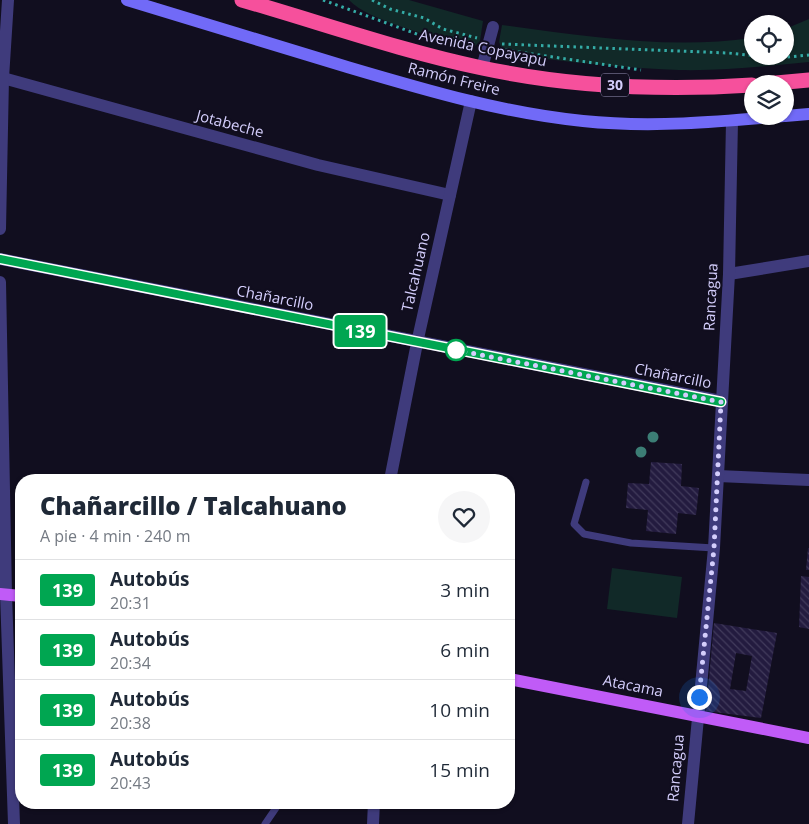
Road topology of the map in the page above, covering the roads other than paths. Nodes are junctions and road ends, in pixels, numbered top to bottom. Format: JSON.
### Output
{"nodes":[{"id":1,"x":8,"y":0,"type":"edge"},
{"id":2,"x":127,"y":0,"type":"edge"},
{"id":3,"x":242,"y":0,"type":"edge"},
{"id":4,"x":492,"y":27,"type":"dead end"},
{"id":5,"x":482,"y":68,"type":"junction"},
{"id":6,"x":3,"y":78,"type":"junction"},
{"id":7,"x":809,"y":80,"type":"edge"},
{"id":8,"x":794,"y":81,"type":"edge"},
{"id":9,"x":744,"y":85,"type":"edge"},
{"id":10,"x":471,"y":101,"type":"junction"},
{"id":11,"x":809,"y":114,"type":"edge"},
{"id":12,"x":794,"y":115,"type":"edge"},
{"id":13,"x":744,"y":120,"type":"edge"},
{"id":14,"x":732,"y":121,"type":"junction"},
{"id":15,"x":450,"y":195,"type":"junction"},
{"id":16,"x":0,"y":229,"type":"edge"},
{"id":17,"x":0,"y":259,"type":"edge"},
{"id":18,"x":809,"y":261,"type":"edge"},
{"id":19,"x":729,"y":274,"type":"junction"},
{"id":20,"x":0,"y":282,"type":"edge"},
{"id":21,"x":417,"y":343,"type":"junction"},
{"id":22,"x":721,"y":402,"type":"junction"},
{"id":23,"x":391,"y":474,"type":"edge"},
{"id":24,"x":718,"y":476,"type":"junction"},
{"id":25,"x":809,"y":480,"type":"edge"},
{"id":26,"x":586,"y":482,"type":"dead end"},
{"id":27,"x":714,"y":548,"type":"junction"},
{"id":28,"x":3,"y":594,"type":"edge"},
{"id":29,"x":515,"y":680,"type":"edge"},
{"id":30,"x":697,"y":716,"type":"junction"},
{"id":31,"x":809,"y":738,"type":"edge"},
{"id":32,"x":275,"y":809,"type":"edge"},
{"id":33,"x":374,"y":809,"type":"edge"},
{"id":34,"x":14,"y":824,"type":"edge"},
{"id":35,"x":265,"y":824,"type":"edge"},
{"id":36,"x":373,"y":824,"type":"edge"},
{"id":37,"x":688,"y":824,"type":"edge"}],
"edges":[{"from":1,"to":6,"type":"street"},
{"from":2,"to":10,"type":"street","name":"Ramón Freire"},
{"from":3,"to":5,"type":"highway","name":"Avenida Copayapu","number":"30"},
{"from":4,"to":5,"type":"street"},
{"from":5,"to":9,"type":"highway","name":"Avenida Copayapu","number":"30"},
{"from":6,"to":15,"type":"street","name":"Jotabeche"},
{"from":6,"to":16,"type":"street"},
{"from":7,"to":8,"type":"highway"},
{"from":10,"to":14,"type":"street","name":"Ramón Freire"},
{"from":10,"to":15,"type":"street","name":"Talcahuano"},
{"from":11,"to":12,"type":"street","name":"Ramón Freire"},
{"from":13,"to":14,"type":"street","name":"Ramón Freire"},
{"from":14,"to":19,"type":"street","name":"Rancagua"},
{"from":15,"to":21,"type":"street","name":"Talcahuano"},
{"from":17,"to":21,"type":"street","name":"Chañarcillo"},
{"from":18,"to":19,"type":"street"},
{"from":19,"to":22,"type":"street","name":"Rancagua"},
{"from":20,"to":28,"type":"street"},
{"from":21,"to":22,"type":"street","name":"Chañarcillo"},
{"from":21,"to":23,"type":"street","name":"Talcahuano"},
{"from":22,"to":24,"type":"street","name":"Rancagua"},
{"from":24,"to":25,"type":"street"},
{"from":24,"to":27,"type":"street","name":"Rancagua"},
{"from":26,"to":27,"type":"lane"},
{"from":27,"to":30,"type":"street","name":"Rancagua"},
{"from":28,"to":34,"type":"street"},
{"from":29,"to":30,"type":"main road","name":"Atacama"},
{"from":30,"to":31,"type":"main road","name":"Atacama"},
{"from":30,"to":37,"type":"street","name":"Rancagua"},
{"from":32,"to":35,"type":"lane"},
{"from":33,"to":36,"type":"street"}]}
